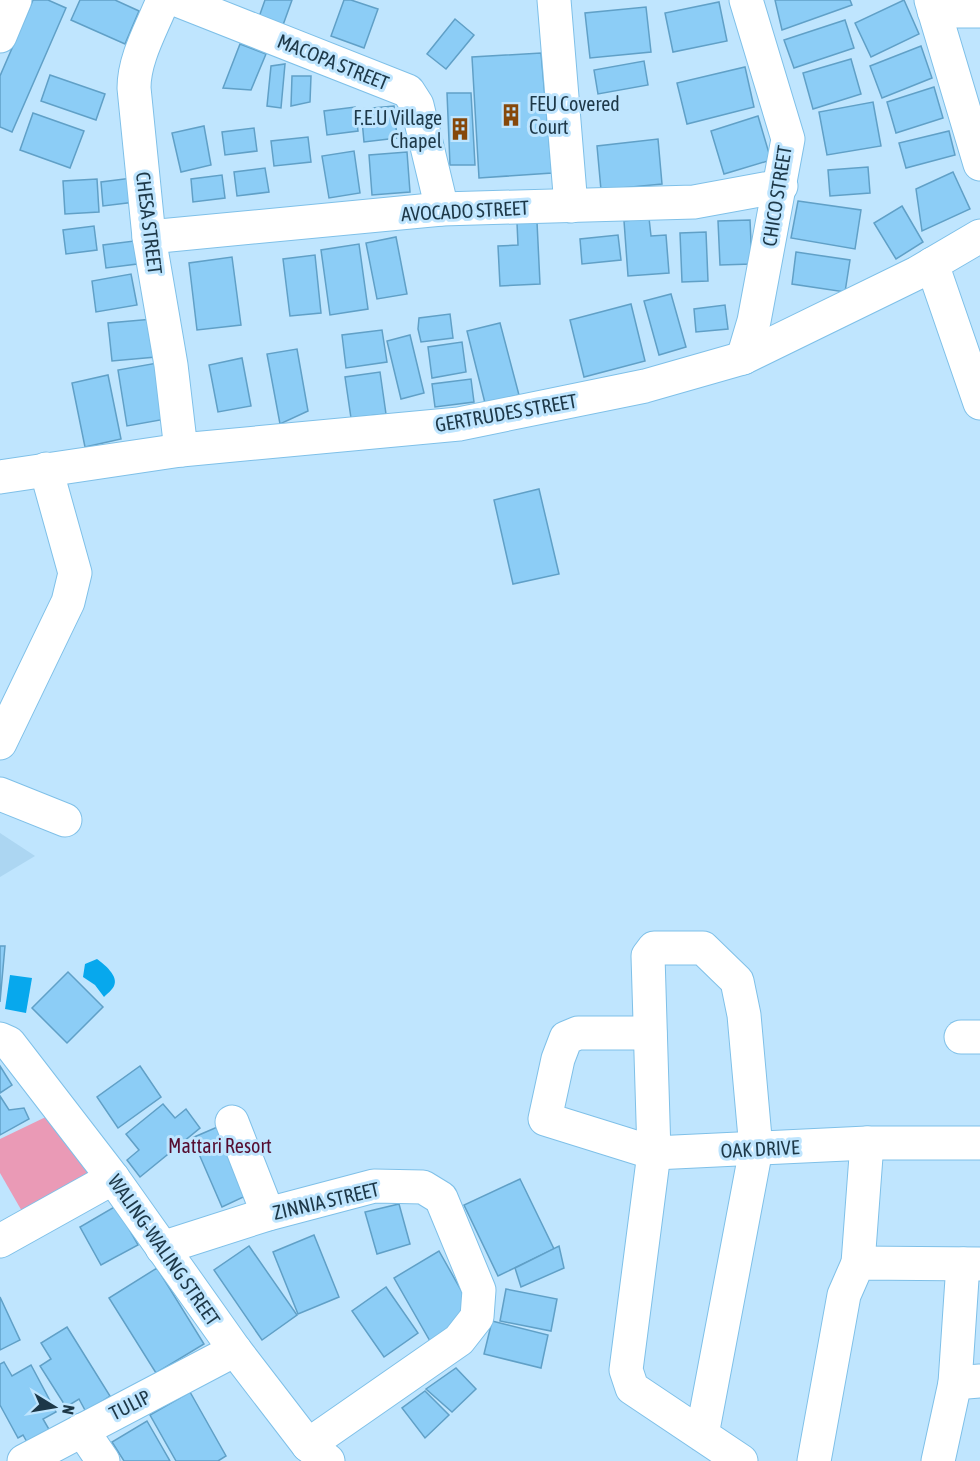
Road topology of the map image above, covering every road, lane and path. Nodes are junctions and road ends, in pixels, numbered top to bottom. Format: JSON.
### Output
{"nodes":[{"id":1,"x":163,"y":0,"type":"edge"},
{"id":2,"x":177,"y":0,"type":"edge"},
{"id":3,"x":555,"y":0,"type":"edge"},
{"id":4,"x":746,"y":0,"type":"edge"},
{"id":5,"x":933,"y":5,"type":"edge"},
{"id":6,"x":980,"y":11,"type":"edge"},
{"id":7,"x":980,"y":164,"type":"edge"},
{"id":8,"x":781,"y":186,"type":"junction"},
{"id":9,"x":571,"y":206,"type":"junction"},
{"id":10,"x":441,"y":209,"type":"junction"},
{"id":11,"x":980,"y":236,"type":"edge"},
{"id":12,"x":149,"y":237,"type":"junction"},
{"id":13,"x":933,"y":264,"type":"junction"},
{"id":14,"x":742,"y":358,"type":"junction"},
{"id":15,"x":980,"y":402,"type":"edge"},
{"id":16,"x":181,"y":450,"type":"junction"},
{"id":17,"x":46,"y":469,"type":"junction"},
{"id":18,"x":0,"y":477,"type":"edge"},
{"id":19,"x":8,"y":703,"type":"edge"},
{"id":20,"x":0,"y":742,"type":"edge"},
{"id":21,"x":0,"y":794,"type":"edge"},
{"id":22,"x":65,"y":820,"type":"dead end"},
{"id":23,"x":650,"y":1033,"type":"junction"},
{"id":24,"x":0,"y":1039,"type":"edge"},
{"id":25,"x":232,"y":1122,"type":"dead end"},
{"id":26,"x":867,"y":1143,"type":"junction"},
{"id":27,"x":980,"y":1143,"type":"edge"},
{"id":28,"x":756,"y":1149,"type":"junction"},
{"id":29,"x":654,"y":1153,"type":"junction"},
{"id":30,"x":113,"y":1178,"type":"junction"},
{"id":31,"x":268,"y":1214,"type":"junction"},
{"id":32,"x":0,"y":1241,"type":"edge"},
{"id":33,"x":162,"y":1248,"type":"junction"},
{"id":34,"x":858,"y":1263,"type":"junction"},
{"id":35,"x":972,"y":1264,"type":"edge"},
{"id":36,"x":235,"y":1350,"type":"junction"},
{"id":37,"x":967,"y":1382,"type":"edge"},
{"id":38,"x":82,"y":1430,"type":"junction"},
{"id":39,"x":702,"y":1435,"type":"junction"},
{"id":40,"x":318,"y":1453,"type":"edge"},
{"id":41,"x":24,"y":1461,"type":"edge"},
{"id":42,"x":103,"y":1461,"type":"edge"},
{"id":43,"x":741,"y":1461,"type":"edge"},
{"id":44,"x":814,"y":1461,"type":"edge"},
{"id":45,"x":938,"y":1461,"type":"edge"}],
"edges":[{"from":1,"to":12,"type":"street","name":"CHESA STREET"},
{"from":2,"to":10,"type":"street","name":"MACOPA STREET"},
{"from":3,"to":9,"type":"street"},
{"from":4,"to":8,"type":"street","name":"CHICO STREET"},
{"from":5,"to":6,"type":"street"},
{"from":5,"to":7,"type":"street"},
{"from":8,"to":9,"type":"street","name":"AVOCADO STREET"},
{"from":8,"to":14,"type":"street","name":"CHICO STREET"},
{"from":9,"to":10,"type":"street","name":"AVOCADO STREET"},
{"from":10,"to":12,"type":"street","name":"AVOCADO STREET"},
{"from":11,"to":13,"type":"street","name":"GERTRUDES STREET"},
{"from":12,"to":16,"type":"street","name":"CHESA STREET"},
{"from":13,"to":14,"type":"street","name":"GERTRUDES STREET"},
{"from":13,"to":15,"type":"street"},
{"from":14,"to":16,"type":"street","name":"GERTRUDES STREET"},
{"from":16,"to":17,"type":"street","name":"GERTRUDES STREET"},
{"from":17,"to":18,"type":"street","name":"GERTRUDES STREET"},
{"from":17,"to":19,"type":"street"},
{"from":19,"to":20,"type":"street"},
{"from":21,"to":22,"type":"street"},
{"from":23,"to":28,"type":"street"},
{"from":23,"to":29,"type":"street"},
{"from":23,"to":29,"type":"street","name":"OAK DRIVE"},
{"from":24,"to":30,"type":"street","name":"WALING-WALING STREET"},
{"from":25,"to":31,"type":"street"},
{"from":26,"to":27,"type":"street","name":"OAK DRIVE"},
{"from":26,"to":28,"type":"street","name":"OAK DRIVE"},
{"from":26,"to":34,"type":"street"},
{"from":28,"to":29,"type":"street","name":"OAK DRIVE"},
{"from":28,"to":39,"type":"street"},
{"from":29,"to":39,"type":"street"},
{"from":30,"to":32,"type":"street"},
{"from":30,"to":33,"type":"street","name":"WALING-WALING STREET"},
{"from":31,"to":33,"type":"street","name":"ZINNIA STREET"},
{"from":31,"to":40,"type":"street","name":"ZINNIA STREET"},
{"from":33,"to":36,"type":"street","name":"WALING-WALING STREET"},
{"from":34,"to":35,"type":"street"},
{"from":34,"to":44,"type":"street"},
{"from":35,"to":37,"type":"street"},
{"from":36,"to":38,"type":"street","name":"TULIP"},
{"from":36,"to":40,"type":"street","name":"WALING-WALING STREET"},
{"from":37,"to":45,"type":"street"},
{"from":38,"to":41,"type":"street","name":"TULIP"},
{"from":38,"to":42,"type":"street"},
{"from":39,"to":43,"type":"street"}]}
